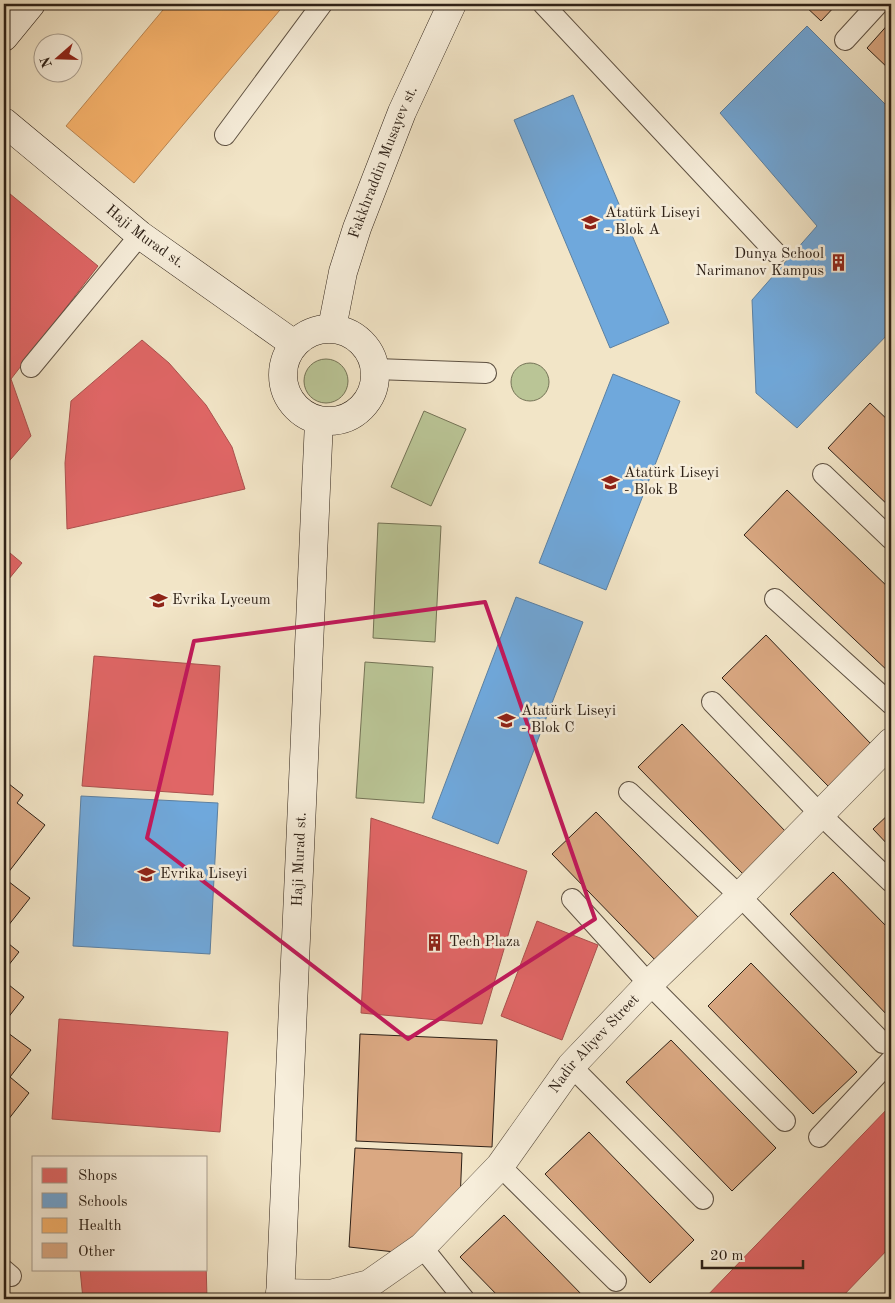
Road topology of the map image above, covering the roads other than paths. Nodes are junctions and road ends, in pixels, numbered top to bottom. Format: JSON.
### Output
{"nodes":[{"id":1,"x":31,"y":4,"type":"edge"},
{"id":2,"x":322,"y":4,"type":"edge"},
{"id":3,"x":452,"y":4,"type":"edge"},
{"id":4,"x":543,"y":4,"type":"edge"},
{"id":5,"x":878,"y":4,"type":"edge"},
{"id":6,"x":4,"y":37,"type":"edge"},
{"id":7,"x":846,"y":40,"type":"dead end"},
{"id":8,"x":4,"y":122,"type":"edge"},
{"id":9,"x":225,"y":135,"type":"dead end"},
{"id":10,"x":140,"y":234,"type":"junction"},
{"id":11,"x":776,"y":253,"type":"dead end"},
{"id":12,"x":332,"y":328,"type":"junction"},
{"id":13,"x":294,"y":344,"type":"junction"},
{"id":14,"x":31,"y":367,"type":"dead end"},
{"id":15,"x":376,"y":369,"type":"junction"},
{"id":16,"x":486,"y":373,"type":"dead end"},
{"id":17,"x":319,"y":420,"type":"junction"},
{"id":18,"x":823,"y":474,"type":"dead end"},
{"id":19,"x":891,"y":539,"type":"edge"},
{"id":20,"x":775,"y":599,"type":"dead end"},
{"id":21,"x":712,"y":702,"type":"dead end"},
{"id":22,"x":891,"y":704,"type":"edge"},
{"id":23,"x":891,"y":742,"type":"edge"},
{"id":24,"x":629,"y":792,"type":"dead end"},
{"id":25,"x":821,"y":815,"type":"junction"},
{"id":26,"x":891,"y":882,"type":"edge"},
{"id":27,"x":740,"y":896,"type":"junction"},
{"id":28,"x":572,"y":899,"type":"dead end"},
{"id":29,"x":649,"y":984,"type":"junction"},
{"id":30,"x":887,"y":1052,"type":"edge"},
{"id":31,"x":571,"y":1066,"type":"junction"},
{"id":32,"x":785,"y":1121,"type":"dead end"},
{"id":33,"x":819,"y":1137,"type":"dead end"},
{"id":34,"x":500,"y":1166,"type":"junction"},
{"id":35,"x":704,"y":1199,"type":"dead end"},
{"id":36,"x":422,"y":1247,"type":"junction"},
{"id":37,"x":616,"y":1281,"type":"dead end"},
{"id":38,"x":280,"y":1296,"type":"edge"},
{"id":39,"x":464,"y":1299,"type":"edge"}],
"edges":[{"from":1,"to":6,"type":"street"},
{"from":2,"to":9,"type":"lane"},
{"from":3,"to":12,"type":"street","name":"Fakkhraddin Musayev st."},
{"from":4,"to":11,"type":"lane"},
{"from":5,"to":7,"type":"lane"},
{"from":8,"to":10,"type":"street","name":"Haji Murad st."},
{"from":10,"to":13,"type":"street","name":"Haji Murad st."},
{"from":10,"to":14,"type":"lane"},
{"from":12,"to":13,"type":"street"},
{"from":12,"to":15,"type":"street"},
{"from":13,"to":17,"type":"street"},
{"from":15,"to":16,"type":"lane"},
{"from":15,"to":17,"type":"street"},
{"from":17,"to":38,"type":"street","name":"Haji Murad st."},
{"from":18,"to":19,"type":"lane"},
{"from":20,"to":22,"type":"lane"},
{"from":21,"to":25,"type":"lane"},
{"from":23,"to":25,"type":"street","name":"Nadir Aliyev Street"},
{"from":24,"to":27,"type":"lane"},
{"from":25,"to":26,"type":"lane"},
{"from":25,"to":27,"type":"street","name":"Nadir Aliyev Street"},
{"from":27,"to":29,"type":"street","name":"Nadir Aliyev Street"},
{"from":27,"to":30,"type":"lane"},
{"from":28,"to":29,"type":"lane"},
{"from":29,"to":31,"type":"street","name":"Nadir Aliyev Street"},
{"from":29,"to":32,"type":"lane"},
{"from":30,"to":33,"type":"lane"},
{"from":31,"to":34,"type":"street","name":"Nadir Aliyev Street"},
{"from":31,"to":35,"type":"lane"},
{"from":34,"to":36,"type":"street","name":"Nadir Aliyev Street"},
{"from":34,"to":37,"type":"lane"},
{"from":36,"to":38,"type":"street","name":"Nadir Aliyev Street"},
{"from":36,"to":39,"type":"lane"}]}
